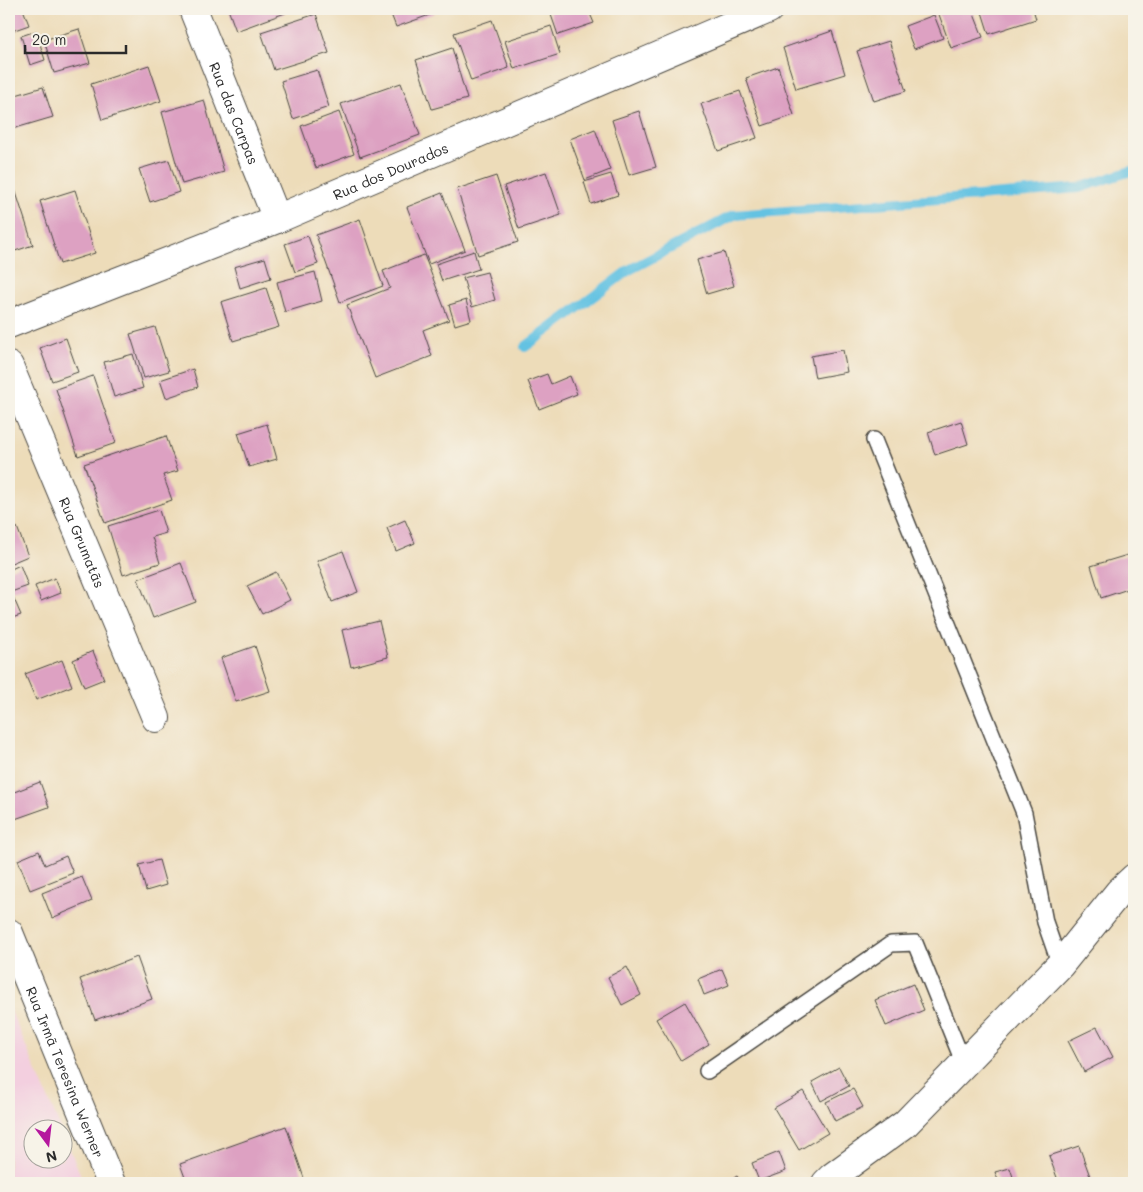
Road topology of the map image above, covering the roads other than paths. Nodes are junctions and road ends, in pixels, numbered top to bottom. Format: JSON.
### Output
{"nodes":[{"id":1,"x":194,"y":9,"type":"edge"},
{"id":2,"x":769,"y":9,"type":"edge"},
{"id":3,"x":277,"y":219,"type":"junction"},
{"id":4,"x":9,"y":324,"type":"edge"},
{"id":5,"x":9,"y":366,"type":"edge"},
{"id":6,"x":874,"y":440,"type":"dead end"},
{"id":7,"x":156,"y":718,"type":"dead end"},
{"id":8,"x":1134,"y":878,"type":"edge"},
{"id":9,"x":9,"y":933,"type":"edge"},
{"id":10,"x":1060,"y":965,"type":"junction"},
{"id":11,"x":964,"y":1064,"type":"junction"},
{"id":12,"x":706,"y":1071,"type":"dead end"},
{"id":13,"x":111,"y":1183,"type":"edge"},
{"id":14,"x":826,"y":1183,"type":"edge"}],
"edges":[{"from":1,"to":3,"type":"street","name":"Rua das Carpas"},
{"from":2,"to":3,"type":"street","name":"Rua dos Dourados"},
{"from":3,"to":4,"type":"street","name":"Rua dos Dourados"},
{"from":5,"to":7,"type":"street","name":"Rua Grumatãs"},
{"from":6,"to":10,"type":"lane"},
{"from":8,"to":10,"type":"street"},
{"from":9,"to":13,"type":"street","name":"Rua Irmã Teresina Werner"},
{"from":10,"to":11,"type":"street"},
{"from":11,"to":12,"type":"lane"},
{"from":11,"to":14,"type":"street"}]}
